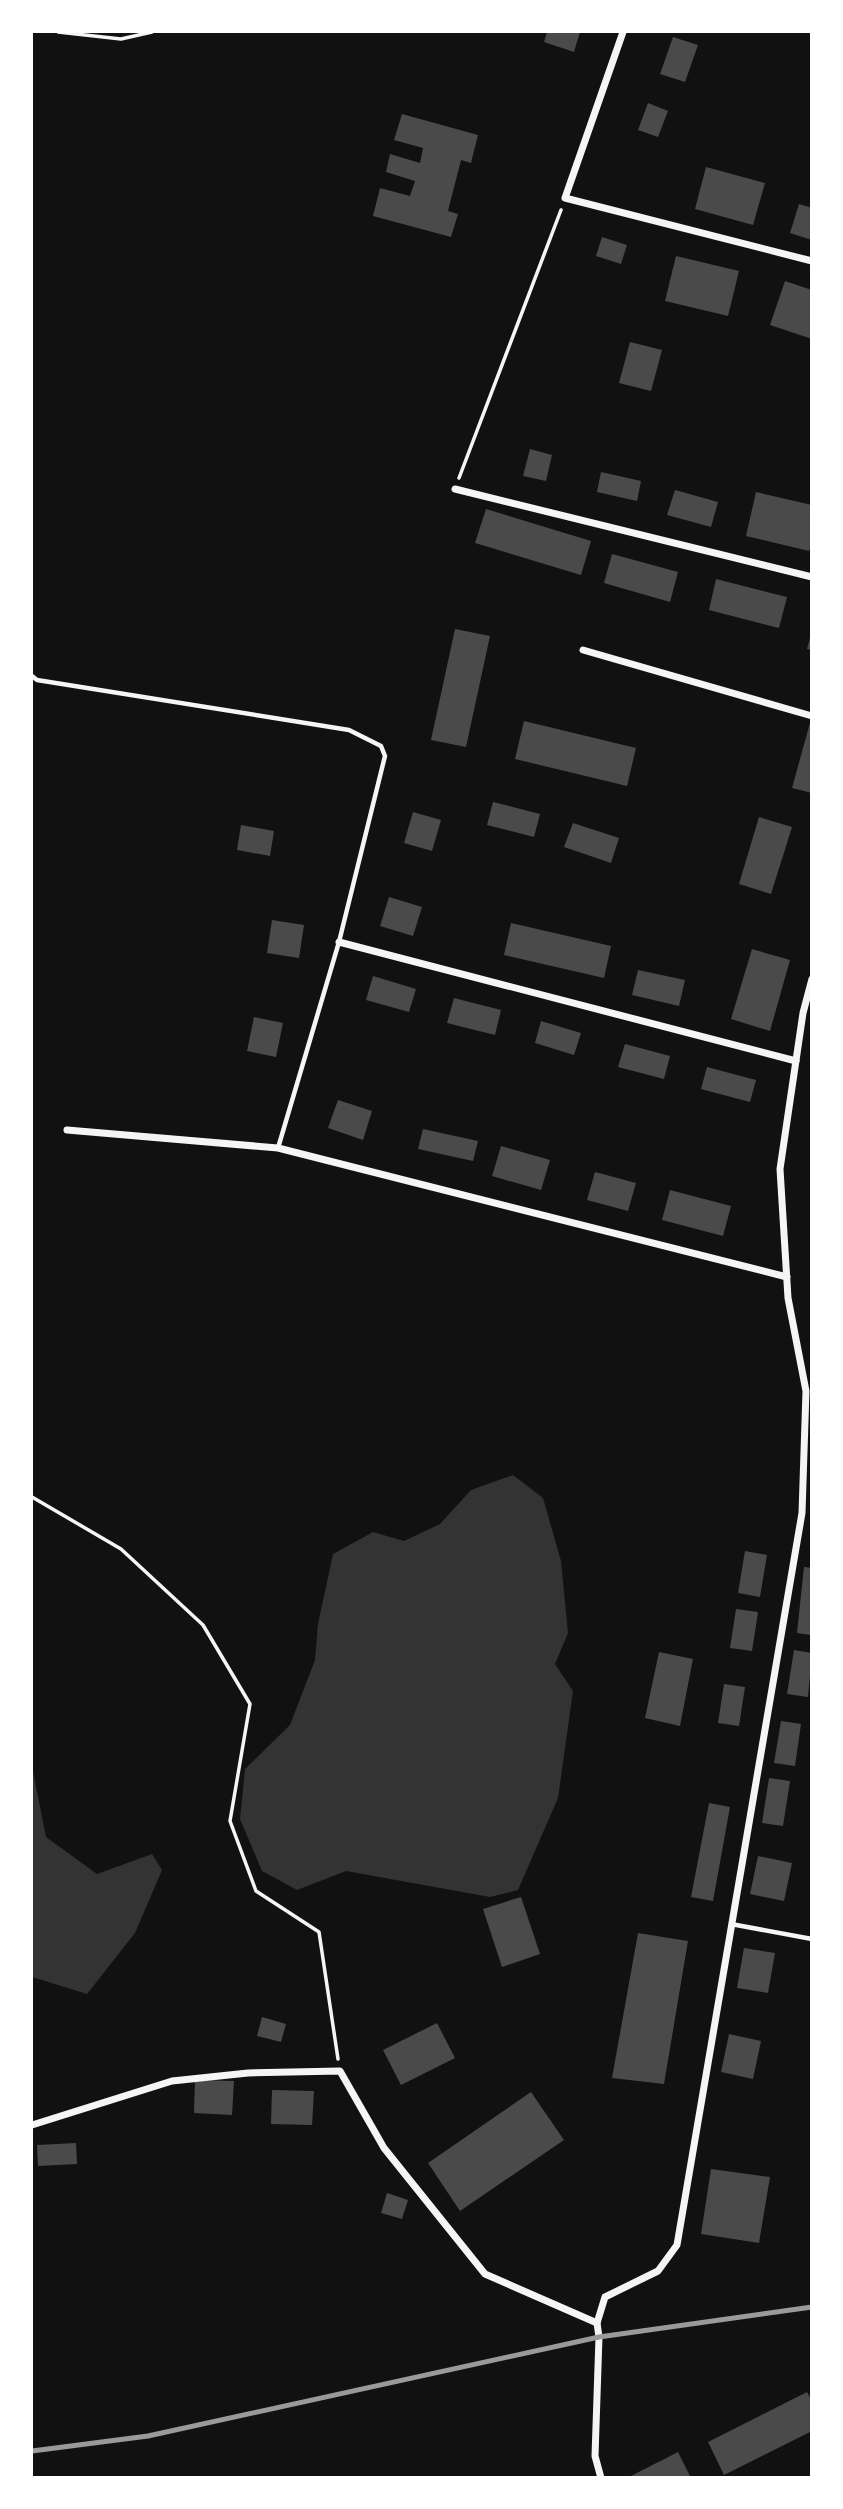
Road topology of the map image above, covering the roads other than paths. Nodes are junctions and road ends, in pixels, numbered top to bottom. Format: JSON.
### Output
{"nodes":[{"id":1,"x":623,"y":32,"type":"edge"},
{"id":2,"x":811,"y":261,"type":"edge"},
{"id":3,"x":455,"y":489,"type":"road end"},
{"id":4,"x":811,"y":577,"type":"edge"},
{"id":5,"x":583,"y":650,"type":"dead end"},
{"id":6,"x":32,"y":676,"type":"edge"},
{"id":7,"x":811,"y":716,"type":"edge"},
{"id":8,"x":339,"y":942,"type":"junction"},
{"id":9,"x":811,"y":979,"type":"edge"},
{"id":10,"x":796,"y":1061,"type":"junction"},
{"id":11,"x":67,"y":1130,"type":"dead end"},
{"id":12,"x":278,"y":1148,"type":"junction"},
{"id":13,"x":787,"y":1277,"type":"junction"},
{"id":14,"x":730,"y":1924,"type":"junction"},
{"id":15,"x":811,"y":1939,"type":"edge"},
{"id":16,"x":32,"y":2125,"type":"edge"},
{"id":17,"x":597,"y":2323,"type":"junction"},
{"id":18,"x":601,"y":2477,"type":"edge"}],
"edges":[{"from":1,"to":2,"type":"street"},
{"from":3,"to":4,"type":"street"},
{"from":5,"to":7,"type":"street"},
{"from":6,"to":8,"type":"lane"},
{"from":8,"to":10,"type":"street"},
{"from":8,"to":12,"type":"lane"},
{"from":9,"to":10,"type":"street"},
{"from":10,"to":13,"type":"street"},
{"from":11,"to":12,"type":"street"},
{"from":12,"to":13,"type":"street"},
{"from":13,"to":14,"type":"street"},
{"from":14,"to":15,"type":"lane"},
{"from":14,"to":17,"type":"street"},
{"from":16,"to":17,"type":"street"},
{"from":17,"to":18,"type":"street"}]}
